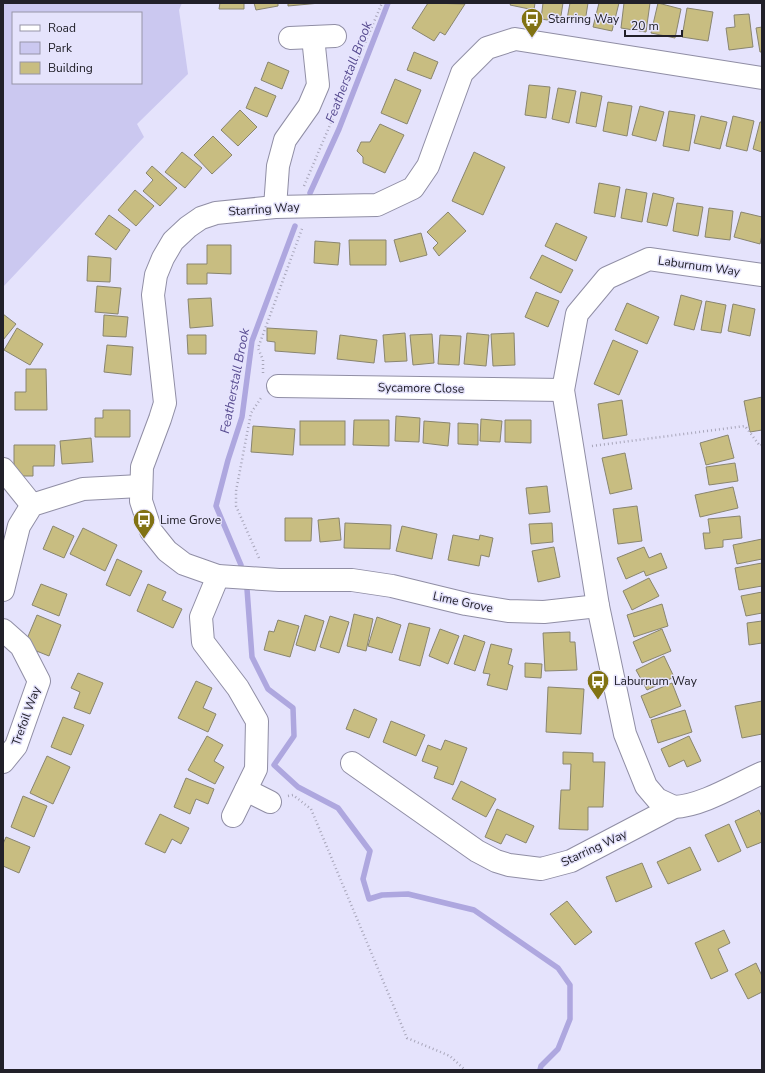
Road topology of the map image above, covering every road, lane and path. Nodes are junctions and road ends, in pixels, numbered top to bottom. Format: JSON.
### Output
{"nodes":[{"id":1,"x":382,"y":3,"type":"edge"},
{"id":2,"x":335,"y":36,"type":"dead end"},
{"id":3,"x":313,"y":37,"type":"junction"},
{"id":4,"x":290,"y":38,"type":"dead end"},
{"id":5,"x":762,"y":78,"type":"edge"},
{"id":6,"x":285,"y":207,"type":"junction"},
{"id":7,"x":762,"y":276,"type":"edge"},
{"id":8,"x":278,"y":386,"type":"dead end"},
{"id":9,"x":563,"y":390,"type":"junction"},
{"id":10,"x":762,"y":445,"type":"edge"},
{"id":11,"x":573,"y":449,"type":"junction"},
{"id":12,"x":3,"y":469,"type":"edge"},
{"id":13,"x":140,"y":486,"type":"junction"},
{"id":14,"x":32,"y":505,"type":"junction"},
{"id":15,"x":218,"y":576,"type":"junction"},
{"id":16,"x":3,"y":590,"type":"edge"},
{"id":17,"x":598,"y":606,"type":"junction"},
{"id":18,"x":3,"y":630,"type":"edge"},
{"id":19,"x":3,"y":762,"type":"edge"},
{"id":20,"x":352,"y":763,"type":"dead end"},
{"id":21,"x":762,"y":773,"type":"edge"},
{"id":22,"x":246,"y":790,"type":"junction"},
{"id":23,"x":270,"y":802,"type":"joint"},
{"id":24,"x":674,"y":808,"type":"junction"},
{"id":25,"x":233,"y":816,"type":"dead end"},
{"id":26,"x":465,"y":1070,"type":"edge"}],
"edges":[{"from":1,"to":6,"type":"path"},
{"from":2,"to":3,"type":"street"},
{"from":3,"to":4,"type":"street"},
{"from":3,"to":6,"type":"street"},
{"from":5,"to":6,"type":"street","name":"Starring Way"},
{"from":6,"to":13,"type":"street","name":"Starring Way"},
{"from":7,"to":9,"type":"street","name":"Laburnum Way"},
{"from":8,"to":9,"type":"street","name":"Sycamore Close"},
{"from":9,"to":11,"type":"street","name":"Laburnum Way"},
{"from":10,"to":11,"type":"path"},
{"from":11,"to":17,"type":"street","name":"Laburnum Way"},
{"from":12,"to":14,"type":"street"},
{"from":13,"to":14,"type":"street"},
{"from":13,"to":15,"type":"street","name":"Lime Grove"},
{"from":14,"to":16,"type":"street"},
{"from":15,"to":17,"type":"street","name":"Lime Grove"},
{"from":15,"to":22,"type":"street"},
{"from":17,"to":24,"type":"street","name":"Laburnum Way"},
{"from":18,"to":19,"type":"street","name":"Trefoil Way"},
{"from":20,"to":24,"type":"street","name":"Starring Way"},
{"from":21,"to":24,"type":"street","name":"Starring Way"},
{"from":22,"to":23,"type":"street"},
{"from":22,"to":25,"type":"street"},
{"from":23,"to":26,"type":"path"}]}
